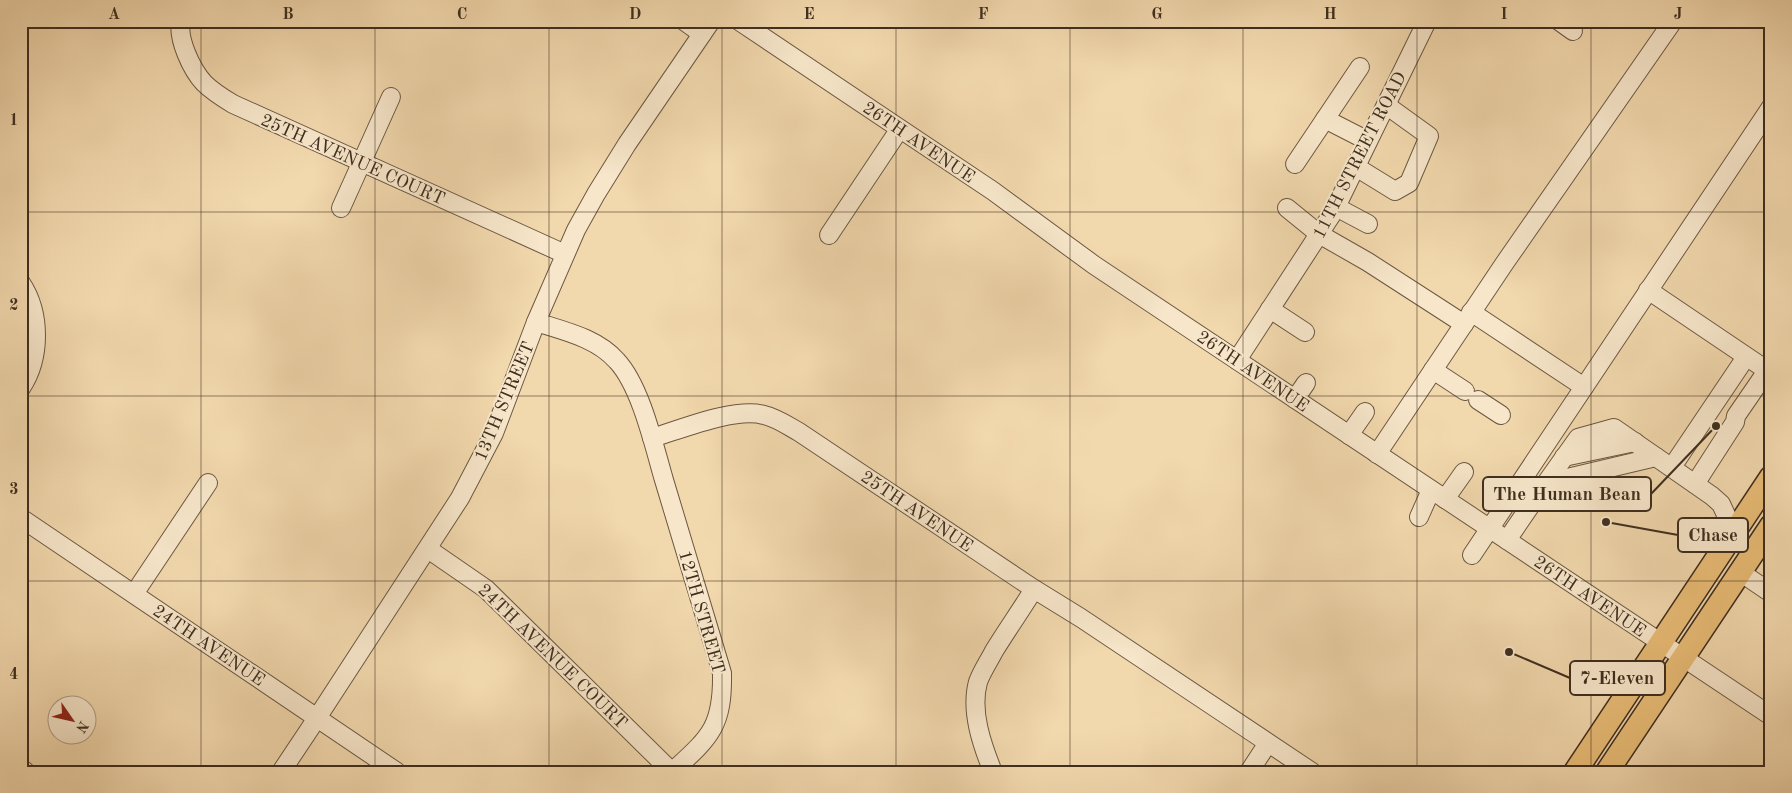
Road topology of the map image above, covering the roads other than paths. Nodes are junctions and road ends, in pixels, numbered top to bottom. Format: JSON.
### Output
{"nodes":[{"id":1,"x":684,"y":21,"type":"edge"},
{"id":2,"x":739,"y":21,"type":"edge"},
{"id":3,"x":1427,"y":21,"type":"edge"},
{"id":4,"x":1559,"y":21,"type":"edge"},
{"id":5,"x":1673,"y":21,"type":"edge"},
{"id":6,"x":181,"y":23,"type":"edge"},
{"id":7,"x":706,"y":28,"type":"edge"},
{"id":8,"x":1573,"y":31,"type":"dead end"},
{"id":9,"x":1360,"y":67,"type":"dead end"},
{"id":10,"x":1409,"y":88,"type":"dead end"},
{"id":11,"x":391,"y":97,"type":"dead end"},
{"id":12,"x":1387,"y":103,"type":"junction"},
{"id":13,"x":1771,"y":107,"type":"edge"},
{"id":14,"x":1325,"y":120,"type":"junction"},
{"id":15,"x":899,"y":130,"type":"junction"},
{"id":16,"x":1368,"y":141,"type":"junction"},
{"id":17,"x":362,"y":162,"type":"junction"},
{"id":18,"x":1295,"y":164,"type":"dead end"},
{"id":19,"x":1356,"y":167,"type":"junction"},
{"id":20,"x":1336,"y":207,"type":"junction"},
{"id":21,"x":341,"y":208,"type":"dead end"},
{"id":22,"x":1287,"y":208,"type":"dead end"},
{"id":23,"x":1368,"y":224,"type":"dead end"},
{"id":24,"x":1319,"y":234,"type":"junction"},
{"id":25,"x":829,"y":235,"type":"dead end"},
{"id":26,"x":564,"y":254,"type":"junction"},
{"id":27,"x":21,"y":283,"type":"edge"},
{"id":28,"x":1648,"y":290,"type":"junction"},
{"id":29,"x":1270,"y":309,"type":"junction"},
{"id":30,"x":1468,"y":318,"type":"junction"},
{"id":31,"x":536,"y":322,"type":"junction"},
{"id":32,"x":1305,"y":332,"type":"dead end"},
{"id":33,"x":1746,"y":357,"type":"junction"},
{"id":34,"x":1237,"y":360,"type":"junction"},
{"id":35,"x":1433,"y":370,"type":"junction"},
{"id":36,"x":1770,"y":370,"type":"edge"},
{"id":37,"x":1306,"y":383,"type":"dead end"},
{"id":38,"x":1584,"y":387,"type":"junction"},
{"id":39,"x":21,"y":388,"type":"edge"},
{"id":40,"x":1295,"y":399,"type":"junction"},
{"id":41,"x":1365,"y":412,"type":"dead end"},
{"id":42,"x":1501,"y":415,"type":"dead end"},
{"id":43,"x":1349,"y":435,"type":"junction"},
{"id":44,"x":652,"y":438,"type":"junction"},
{"id":45,"x":1377,"y":454,"type":"junction"},
{"id":46,"x":1656,"y":457,"type":"junction"},
{"id":47,"x":1672,"y":467,"type":"junction"},
{"id":48,"x":1464,"y":472,"type":"dead end"},
{"id":49,"x":1771,"y":476,"type":"edge"},
{"id":50,"x":208,"y":483,"type":"dead end"},
{"id":51,"x":1546,"y":483,"type":"junction"},
{"id":52,"x":1695,"y":484,"type":"junction"},
{"id":53,"x":1438,"y":495,"type":"junction"},
{"id":54,"x":1419,"y":517,"type":"dead end"},
{"id":55,"x":21,"y":518,"type":"edge"},
{"id":56,"x":1489,"y":529,"type":"junction"},
{"id":57,"x":1734,"y":532,"type":"junction"},
{"id":58,"x":1768,"y":532,"type":"edge"},
{"id":59,"x":1507,"y":540,"type":"junction"},
{"id":60,"x":428,"y":549,"type":"junction"},
{"id":61,"x":1472,"y":555,"type":"dead end"},
{"id":62,"x":1740,"y":572,"type":"junction"},
{"id":63,"x":1034,"y":589,"type":"junction"},
{"id":64,"x":1771,"y":593,"type":"edge"},
{"id":65,"x":134,"y":594,"type":"junction"},
{"id":66,"x":1660,"y":642,"type":"junction"},
{"id":67,"x":1682,"y":657,"type":"junction"},
{"id":68,"x":1771,"y":716,"type":"edge"},
{"id":69,"x":317,"y":718,"type":"junction"},
{"id":70,"x":1268,"y":743,"type":"junction"},
{"id":71,"x":21,"y":768,"type":"edge"},
{"id":72,"x":26,"y":772,"type":"edge"},
{"id":73,"x":281,"y":772,"type":"edge"},
{"id":74,"x":397,"y":772,"type":"edge"},
{"id":75,"x":672,"y":772,"type":"edge"},
{"id":76,"x":993,"y":772,"type":"edge"},
{"id":77,"x":1248,"y":772,"type":"edge"},
{"id":78,"x":1312,"y":772,"type":"edge"},
{"id":79,"x":1575,"y":772,"type":"edge"},
{"id":80,"x":1607,"y":772,"type":"edge"}],
"edges":[{"from":1,"to":7,"type":"street"},
{"from":2,"to":15,"type":"street","name":"26TH AVENUE"},
{"from":3,"to":12,"type":"street","name":"11TH STREET ROAD"},
{"from":4,"to":8,"type":"street"},
{"from":5,"to":30,"type":"street"},
{"from":6,"to":17,"type":"street","name":"25TH AVENUE COURT"},
{"from":7,"to":26,"type":"street","name":"13TH STREET"},
{"from":9,"to":14,"type":"street"},
{"from":10,"to":12,"type":"street"},
{"from":11,"to":17,"type":"street"},
{"from":12,"to":16,"type":"street","name":"11TH STREET ROAD"},
{"from":12,"to":19,"type":"street"},
{"from":13,"to":28,"type":"street"},
{"from":14,"to":16,"type":"street"},
{"from":14,"to":18,"type":"street"},
{"from":15,"to":25,"type":"street"},
{"from":15,"to":34,"type":"street","name":"26TH AVENUE"},
{"from":16,"to":19,"type":"street","name":"11TH STREET ROAD"},
{"from":17,"to":21,"type":"street"},
{"from":17,"to":26,"type":"street","name":"25TH AVENUE COURT"},
{"from":19,"to":20,"type":"street","name":"11TH STREET ROAD"},
{"from":20,"to":23,"type":"street"},
{"from":20,"to":24,"type":"street","name":"11TH STREET ROAD"},
{"from":22,"to":24,"type":"street"},
{"from":24,"to":29,"type":"street","name":"11TH STREET ROAD"},
{"from":24,"to":30,"type":"street"},
{"from":26,"to":31,"type":"street","name":"13TH STREET"},
{"from":27,"to":39,"type":"street"},
{"from":28,"to":33,"type":"street"},
{"from":28,"to":38,"type":"street"},
{"from":29,"to":32,"type":"street"},
{"from":29,"to":34,"type":"street","name":"11TH STREET ROAD"},
{"from":30,"to":35,"type":"street"},
{"from":30,"to":38,"type":"street"},
{"from":31,"to":44,"type":"street"},
{"from":31,"to":60,"type":"street","name":"13TH STREET"},
{"from":33,"to":36,"type":"street"},
{"from":33,"to":47,"type":"street"},
{"from":34,"to":40,"type":"street","name":"26TH AVENUE"},
{"from":35,"to":42,"type":"street"},
{"from":35,"to":45,"type":"street"},
{"from":36,"to":52,"type":"street"},
{"from":37,"to":40,"type":"street"},
{"from":38,"to":56,"type":"street"},
{"from":40,"to":43,"type":"street","name":"26TH AVENUE"},
{"from":41,"to":43,"type":"street"},
{"from":43,"to":45,"type":"street","name":"26TH AVENUE"},
{"from":44,"to":63,"type":"street","name":"25TH AVENUE"},
{"from":44,"to":75,"type":"street","name":"12TH STREET"},
{"from":45,"to":53,"type":"street","name":"26TH AVENUE"},
{"from":46,"to":47,"type":"street"},
{"from":46,"to":51,"type":"street"},
{"from":46,"to":51,"type":"street"},
{"from":47,"to":52,"type":"street"},
{"from":48,"to":53,"type":"street"},
{"from":49,"to":57,"type":"main road"},
{"from":50,"to":65,"type":"street"},
{"from":51,"to":59,"type":"street"},
{"from":52,"to":57,"type":"street"},
{"from":53,"to":54,"type":"street"},
{"from":53,"to":56,"type":"street","name":"26TH AVENUE"},
{"from":55,"to":65,"type":"street","name":"24TH AVENUE"},
{"from":56,"to":59,"type":"street","name":"26TH AVENUE"},
{"from":56,"to":61,"type":"street"},
{"from":57,"to":66,"type":"main road"},
{"from":58,"to":62,"type":"main road"},
{"from":59,"to":66,"type":"street","name":"26TH AVENUE"},
{"from":60,"to":69,"type":"street","name":"13TH STREET"},
{"from":60,"to":75,"type":"street","name":"24TH AVENUE COURT"},
{"from":62,"to":64,"type":"street"},
{"from":62,"to":67,"type":"main road"},
{"from":63,"to":70,"type":"street","name":"25TH AVENUE"},
{"from":63,"to":76,"type":"street"},
{"from":65,"to":69,"type":"street","name":"24TH AVENUE"},
{"from":66,"to":67,"type":"street","name":"26TH AVENUE"},
{"from":66,"to":79,"type":"main road"},
{"from":67,"to":68,"type":"street","name":"26TH AVENUE"},
{"from":67,"to":80,"type":"main road"},
{"from":69,"to":73,"type":"street","name":"13TH STREET"},
{"from":69,"to":74,"type":"street","name":"24TH AVENUE"},
{"from":70,"to":77,"type":"street"},
{"from":70,"to":78,"type":"street","name":"25TH AVENUE"},
{"from":71,"to":72,"type":"street"}]}
